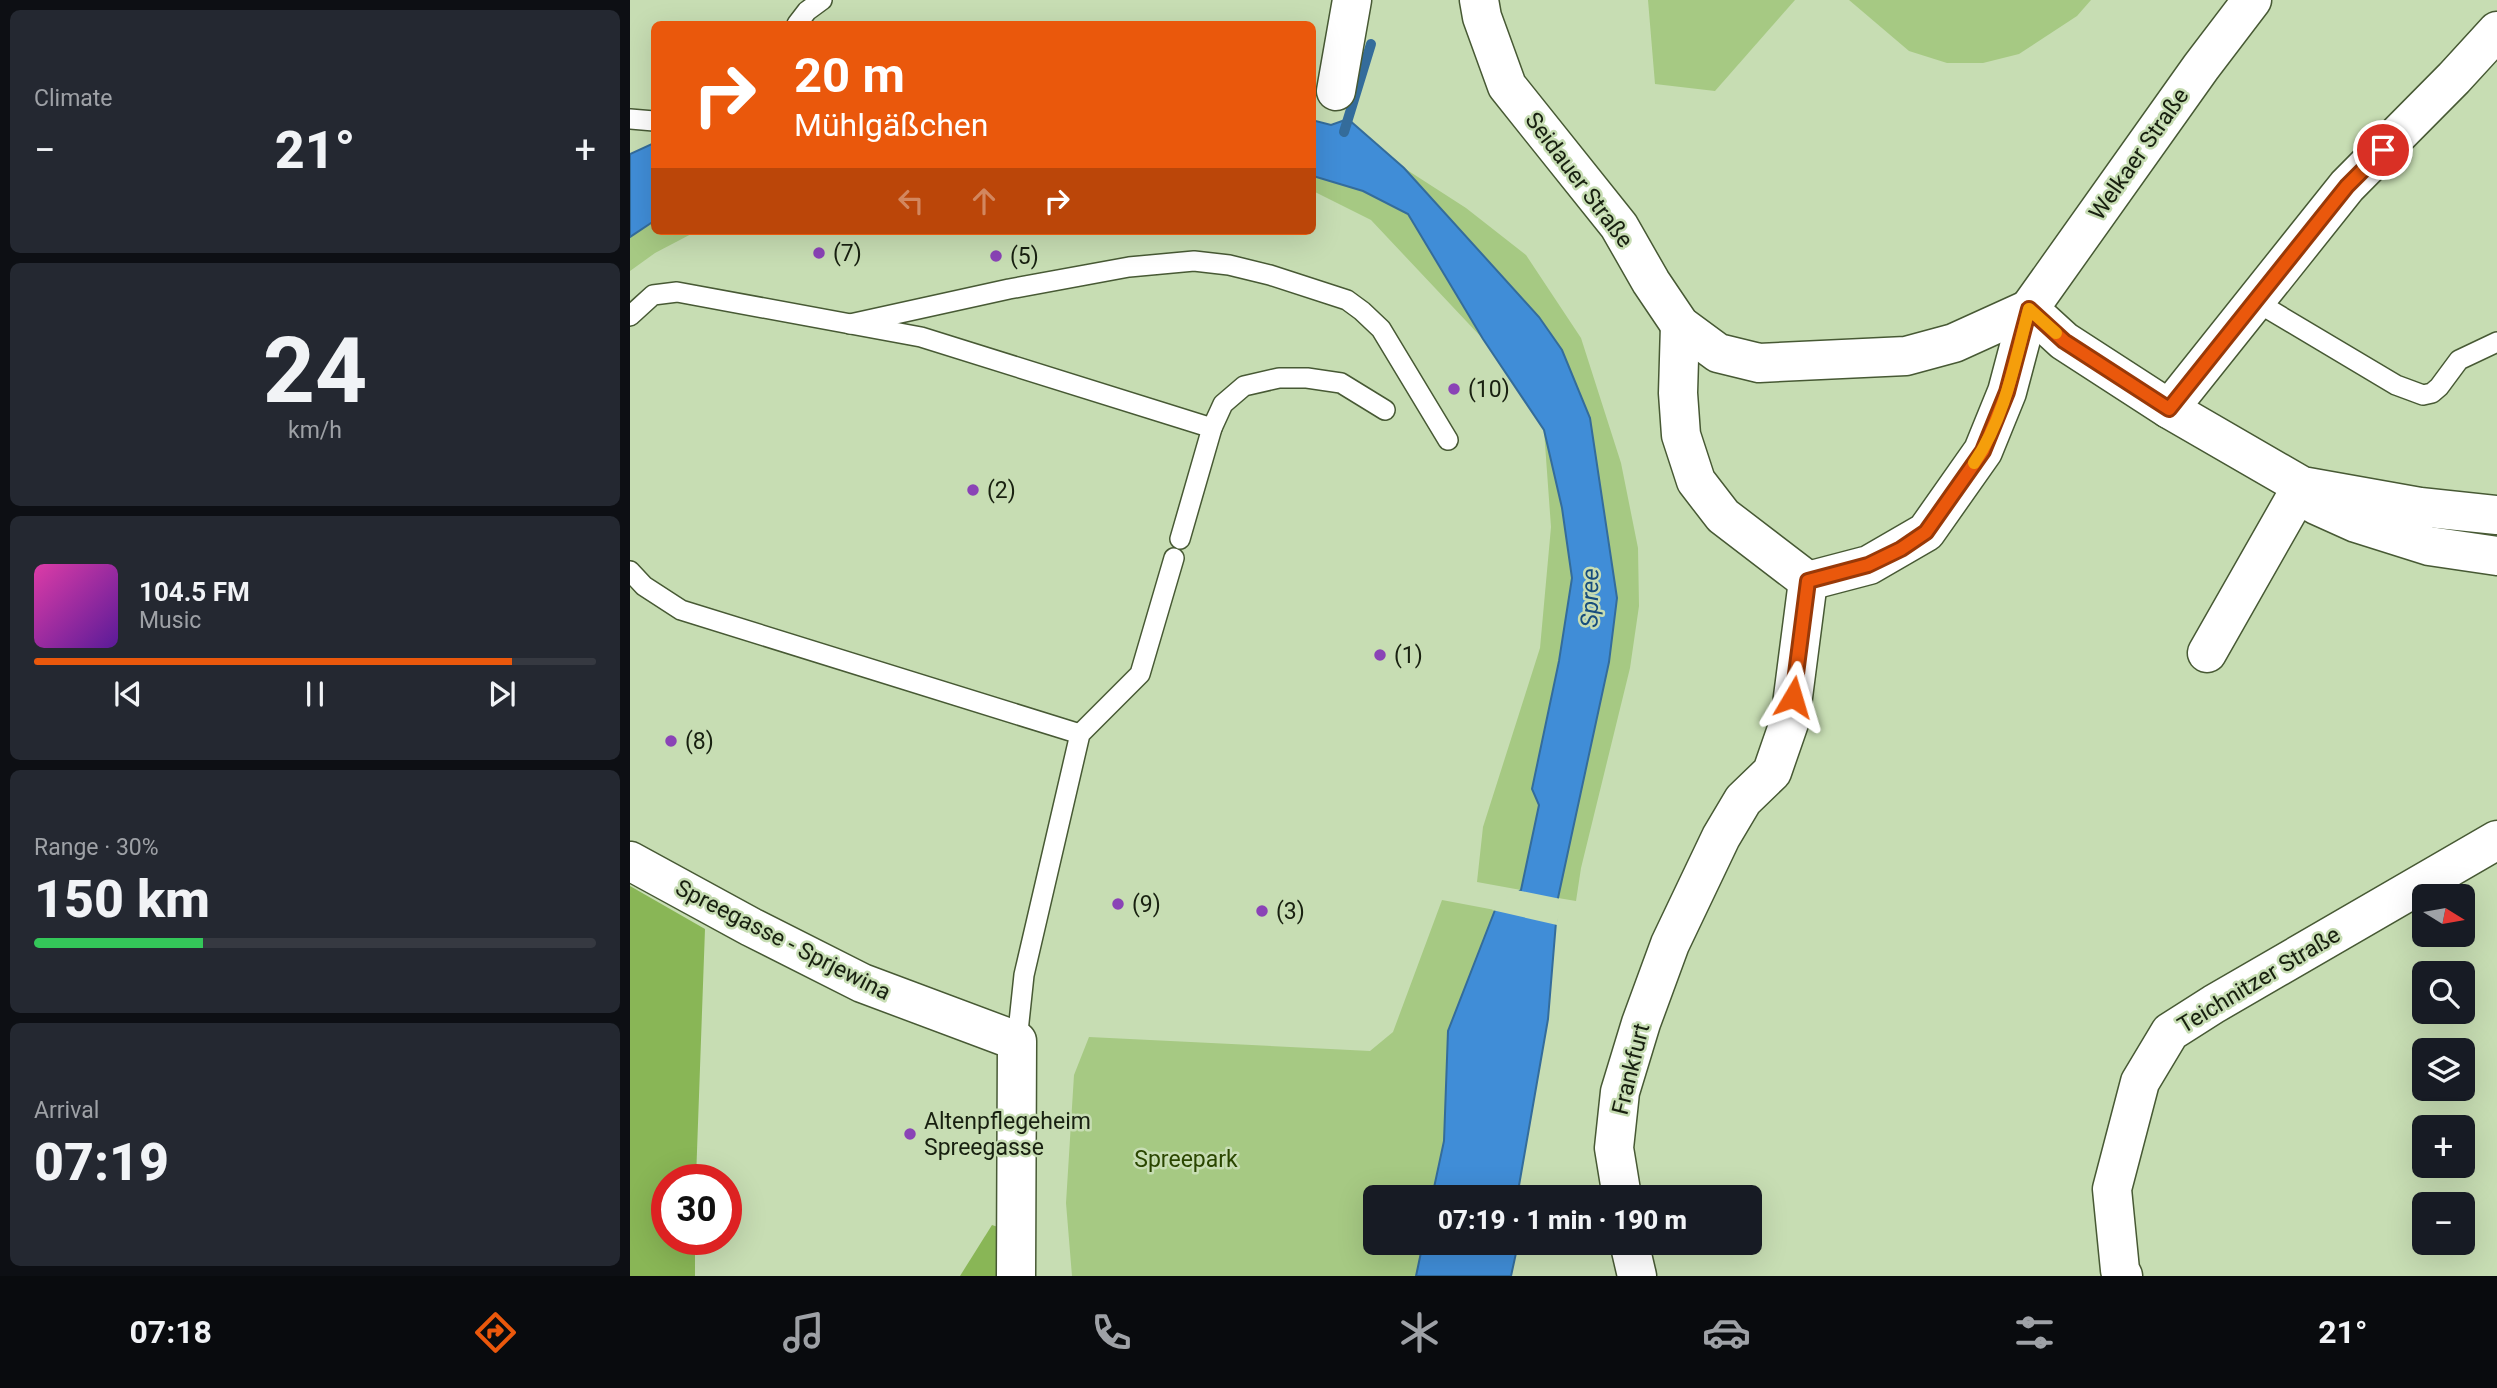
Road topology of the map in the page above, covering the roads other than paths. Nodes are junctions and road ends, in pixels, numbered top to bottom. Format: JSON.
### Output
{"nodes":[{"id":1,"x":822,"y":0,"type":"edge"},
{"id":2,"x":1352,"y":0,"type":"edge"},
{"id":3,"x":1479,"y":0,"type":"edge"},
{"id":4,"x":2252,"y":0,"type":"edge"},
{"id":5,"x":799,"y":21,"type":"edge"},
{"id":6,"x":2497,"y":31,"type":"edge"},
{"id":7,"x":1336,"y":91,"type":"dead end"},
{"id":8,"x":630,"y":119,"type":"edge"},
{"id":9,"x":651,"y":121,"type":"edge"},
{"id":10,"x":2255,"y":302,"type":"junction"},
{"id":11,"x":2029,"y":309,"type":"junction"},
{"id":12,"x":630,"y":316,"type":"edge"},
{"id":13,"x":850,"y":324,"type":"junction"},
{"id":14,"x":1680,"y":325,"type":"junction"},
{"id":15,"x":2497,"y":342,"type":"edge"},
{"id":16,"x":2169,"y":409,"type":"junction"},
{"id":17,"x":1385,"y":410,"type":"dead end"},
{"id":18,"x":1212,"y":429,"type":"junction"},
{"id":19,"x":1448,"y":440,"type":"dead end"},
{"id":20,"x":2302,"y":486,"type":"junction"},
{"id":21,"x":2497,"y":515,"type":"edge"},
{"id":22,"x":2497,"y":556,"type":"edge"},
{"id":23,"x":630,"y":571,"type":"edge"},
{"id":24,"x":1808,"y":581,"type":"junction"},
{"id":25,"x":2207,"y":653,"type":"dead end"},
{"id":26,"x":1080,"y":734,"type":"junction"},
{"id":27,"x":2497,"y":840,"type":"edge"},
{"id":28,"x":630,"y":861,"type":"edge"},
{"id":29,"x":1017,"y":1041,"type":"junction"},
{"id":30,"x":1620,"y":1185,"type":"edge"},
{"id":31,"x":1632,"y":1255,"type":"edge"},
{"id":32,"x":1016,"y":1276,"type":"edge"},
{"id":33,"x":1637,"y":1276,"type":"edge"},
{"id":34,"x":2123,"y":1276,"type":"edge"}],
"edges":[{"from":1,"to":5,"type":"lane"},
{"from":2,"to":7,"type":"street"},
{"from":3,"to":14,"type":"street","name":"Seidauer Straße"},
{"from":4,"to":11,"type":"street","name":"Welkaer Straße"},
{"from":6,"to":10,"type":"street"},
{"from":8,"to":9,"type":"lane"},
{"from":10,"to":15,"type":"lane"},
{"from":10,"to":16,"type":"street"},
{"from":11,"to":14,"type":"street","name":"Seidauer Straße"},
{"from":11,"to":16,"type":"street"},
{"from":11,"to":24,"type":"street"},
{"from":12,"to":13,"type":"lane"},
{"from":13,"to":18,"type":"lane"},
{"from":13,"to":19,"type":"lane"},
{"from":14,"to":24,"type":"street"},
{"from":16,"to":20,"type":"street"},
{"from":17,"to":18,"type":"lane"},
{"from":18,"to":26,"type":"lane"},
{"from":20,"to":21,"type":"street"},
{"from":20,"to":22,"type":"street"},
{"from":20,"to":25,"type":"street"},
{"from":23,"to":26,"type":"lane"},
{"from":24,"to":30,"type":"street","name":"Frankfurt"},
{"from":26,"to":29,"type":"lane"},
{"from":27,"to":34,"type":"street","name":"Teichnitzer Straße"},
{"from":28,"to":29,"type":"street","name":"Spreegasse - Sprjewina"},
{"from":29,"to":32,"type":"street"},
{"from":31,"to":33,"type":"street"}]}
